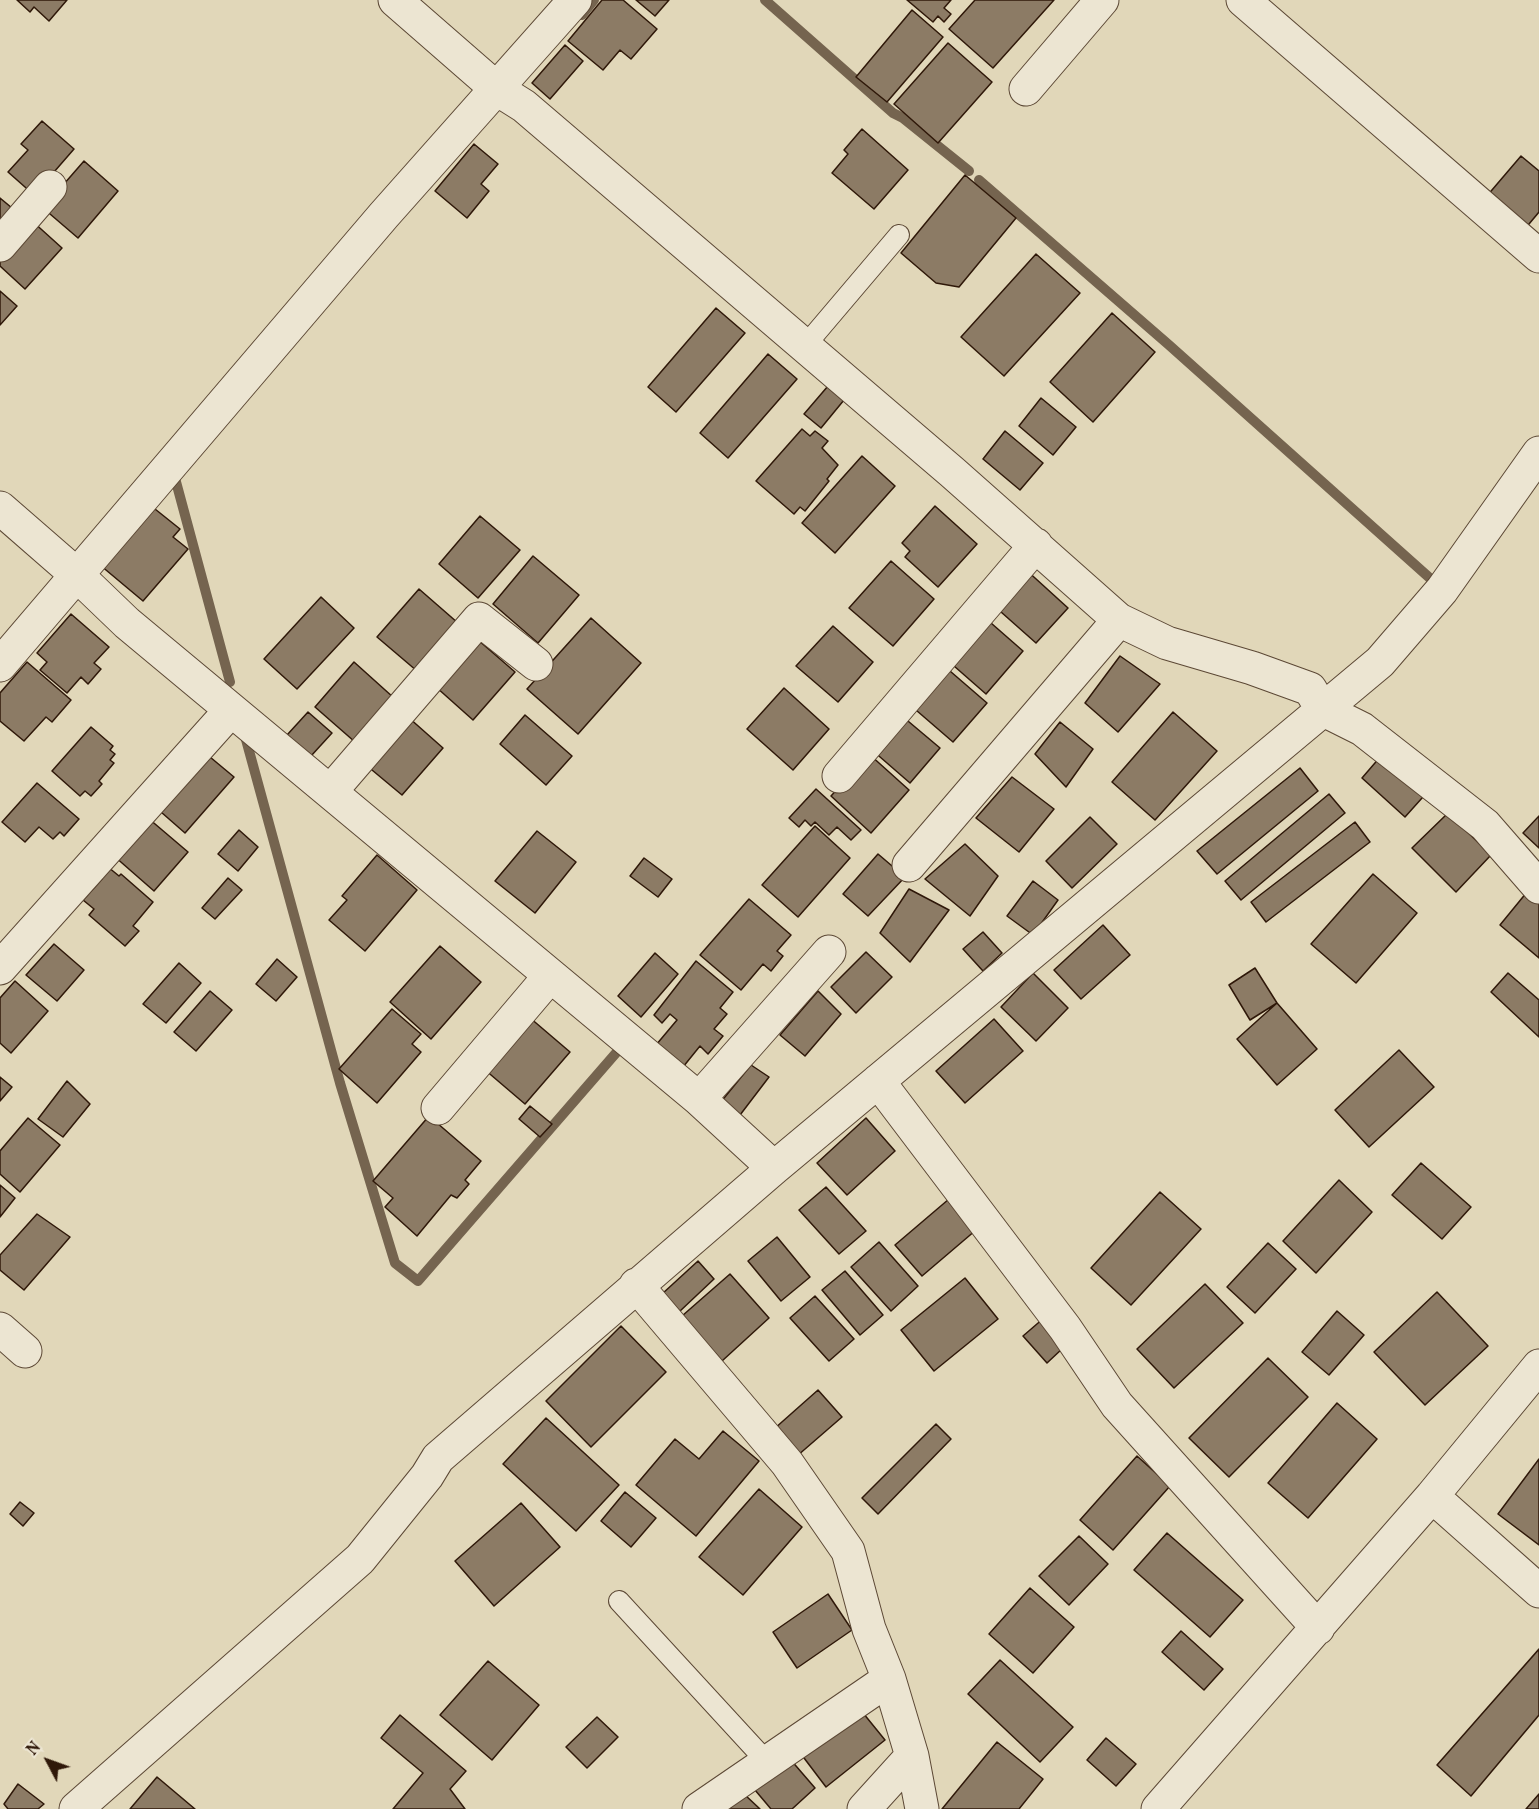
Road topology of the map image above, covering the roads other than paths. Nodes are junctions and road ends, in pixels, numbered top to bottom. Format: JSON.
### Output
{"nodes":[{"id":1,"x":575,"y":0,"type":"edge"},
{"id":2,"x":1102,"y":0,"type":"edge"},
{"id":3,"x":1243,"y":0,"type":"edge"},
{"id":4,"x":400,"y":2,"type":"edge"},
{"id":5,"x":497,"y":89,"type":"junction"},
{"id":6,"x":1026,"y":89,"type":"dead end"},
{"id":7,"x":51,"y":187,"type":"dead end"},
{"id":8,"x":899,"y":235,"type":"dead end"},
{"id":9,"x":0,"y":245,"type":"edge"},
{"id":10,"x":1539,"y":256,"type":"edge"},
{"id":11,"x":804,"y":347,"type":"junction"},
{"id":12,"x":1539,"y":453,"type":"edge"},
{"id":13,"x":0,"y":508,"type":"edge"},
{"id":14,"x":1036,"y":545,"type":"junction"},
{"id":15,"x":77,"y":574,"type":"junction"},
{"id":16,"x":1119,"y":620,"type":"junction"},
{"id":17,"x":536,"y":664,"type":"dead end"},
{"id":18,"x":0,"y":665,"type":"edge"},
{"id":19,"x":1323,"y":709,"type":"junction"},
{"id":20,"x":231,"y":710,"type":"junction"},
{"id":21,"x":840,"y":776,"type":"dead end"},
{"id":22,"x":330,"y":792,"type":"junction"},
{"id":23,"x":909,"y":865,"type":"dead end"},
{"id":24,"x":1539,"y":887,"type":"edge"},
{"id":25,"x":830,"y":952,"type":"dead end"},
{"id":26,"x":0,"y":968,"type":"edge"},
{"id":27,"x":550,"y":976,"type":"junction"},
{"id":28,"x":878,"y":1081,"type":"junction"},
{"id":29,"x":699,"y":1099,"type":"junction"},
{"id":30,"x":438,"y":1108,"type":"dead end"},
{"id":31,"x":774,"y":1168,"type":"junction"},
{"id":32,"x":636,"y":1285,"type":"junction"},
{"id":33,"x":0,"y":1329,"type":"edge"},
{"id":34,"x":25,"y":1352,"type":"dead end"},
{"id":35,"x":1539,"y":1366,"type":"edge"},
{"id":36,"x":1432,"y":1496,"type":"junction"},
{"id":37,"x":1539,"y":1591,"type":"edge"},
{"id":38,"x":620,"y":1601,"type":"dead end"},
{"id":39,"x":1318,"y":1628,"type":"junction"},
{"id":40,"x":889,"y":1679,"type":"junction"},
{"id":41,"x":912,"y":1756,"type":"junction"},
{"id":42,"x":767,"y":1762,"type":"junction"},
{"id":43,"x":76,"y":1809,"type":"edge"},
{"id":44,"x":699,"y":1809,"type":"edge"},
{"id":45,"x":864,"y":1809,"type":"edge"},
{"id":46,"x":922,"y":1809,"type":"edge"},
{"id":47,"x":1158,"y":1809,"type":"edge"}],
"edges":[{"from":1,"to":5,"type":"street"},
{"from":2,"to":6,"type":"street"},
{"from":3,"to":10,"type":"street"},
{"from":4,"to":5,"type":"street"},
{"from":5,"to":11,"type":"street"},
{"from":5,"to":15,"type":"street"},
{"from":7,"to":9,"type":"street"},
{"from":8,"to":11,"type":"lane"},
{"from":11,"to":14,"type":"street"},
{"from":12,"to":19,"type":"street"},
{"from":13,"to":15,"type":"street"},
{"from":14,"to":16,"type":"street"},
{"from":14,"to":21,"type":"street"},
{"from":15,"to":18,"type":"street"},
{"from":15,"to":20,"type":"street"},
{"from":16,"to":19,"type":"street"},
{"from":16,"to":23,"type":"street"},
{"from":17,"to":22,"type":"street"},
{"from":19,"to":24,"type":"street"},
{"from":19,"to":28,"type":"street"},
{"from":20,"to":22,"type":"street"},
{"from":20,"to":26,"type":"street"},
{"from":22,"to":27,"type":"street"},
{"from":25,"to":29,"type":"street"},
{"from":27,"to":29,"type":"street"},
{"from":27,"to":30,"type":"street"},
{"from":28,"to":31,"type":"street"},
{"from":28,"to":39,"type":"street"},
{"from":29,"to":31,"type":"street"},
{"from":31,"to":32,"type":"street"},
{"from":32,"to":40,"type":"street"},
{"from":32,"to":43,"type":"street"},
{"from":33,"to":34,"type":"street"},
{"from":35,"to":36,"type":"street"},
{"from":36,"to":37,"type":"street"},
{"from":36,"to":39,"type":"street"},
{"from":38,"to":42,"type":"lane"},
{"from":39,"to":47,"type":"street"},
{"from":40,"to":41,"type":"street"},
{"from":40,"to":42,"type":"street"},
{"from":41,"to":45,"type":"street"},
{"from":41,"to":46,"type":"street"},
{"from":42,"to":44,"type":"street"}]}
